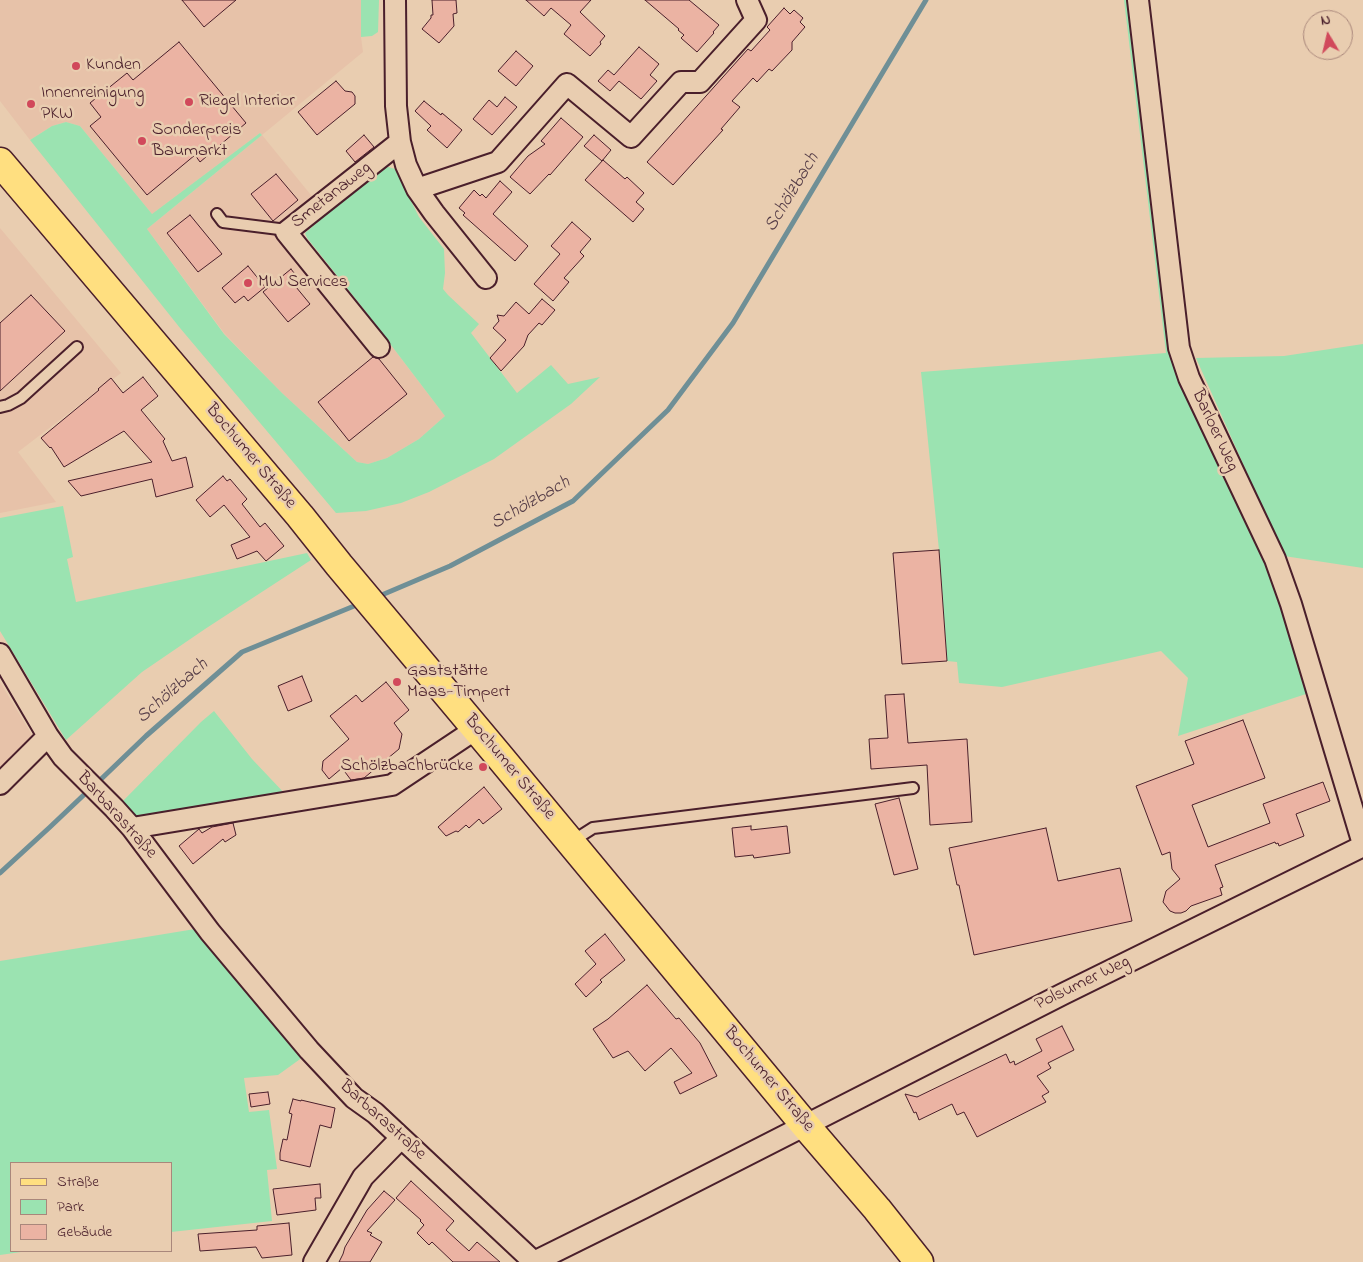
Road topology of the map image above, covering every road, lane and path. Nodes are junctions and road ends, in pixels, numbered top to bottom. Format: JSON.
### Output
{"nodes":[{"id":1,"x":396,"y":0,"type":"edge"},
{"id":2,"x":747,"y":0,"type":"edge"},
{"id":3,"x":1138,"y":0,"type":"edge"},
{"id":4,"x":400,"y":142,"type":"junction"},
{"id":5,"x":0,"y":162,"type":"edge"},
{"id":6,"x":417,"y":188,"type":"junction"},
{"id":7,"x":217,"y":214,"type":"dead end"},
{"id":8,"x":286,"y":232,"type":"junction"},
{"id":9,"x":486,"y":278,"type":"dead end"},
{"id":10,"x":77,"y":347,"type":"dead end"},
{"id":11,"x":379,"y":347,"type":"dead end"},
{"id":12,"x":0,"y":407,"type":"edge"},
{"id":13,"x":0,"y":654,"type":"edge"},
{"id":14,"x":476,"y":729,"type":"junction"},
{"id":15,"x":48,"y":736,"type":"junction"},
{"id":16,"x":0,"y":784,"type":"edge"},
{"id":17,"x":913,"y":788,"type":"dead end"},
{"id":18,"x":132,"y":828,"type":"junction"},
{"id":19,"x":570,"y":842,"type":"junction"},
{"id":20,"x":1363,"y":845,"type":"edge"},
{"id":21,"x":805,"y":1125,"type":"junction"},
{"id":22,"x":401,"y":1138,"type":"junction"},
{"id":23,"x":314,"y":1262,"type":"edge"},
{"id":24,"x":534,"y":1262,"type":"edge"},
{"id":25,"x":919,"y":1262,"type":"edge"}],
"edges":[{"from":1,"to":4,"type":"street"},
{"from":2,"to":6,"type":"street"},
{"from":3,"to":20,"type":"street","name":"Barloer Weg"},
{"from":4,"to":6,"type":"street"},
{"from":4,"to":8,"type":"street","name":"Smetanaweg"},
{"from":5,"to":14,"type":"main road","name":"Bochumer Straße"},
{"from":6,"to":9,"type":"street"},
{"from":7,"to":8,"type":"lane"},
{"from":8,"to":11,"type":"street","name":"Smetanaweg"},
{"from":10,"to":12,"type":"lane"},
{"from":13,"to":15,"type":"street","name":"Barbarastraße"},
{"from":14,"to":18,"type":"street"},
{"from":14,"to":19,"type":"main road","name":"Bochumer Straße"},
{"from":15,"to":16,"type":"street"},
{"from":15,"to":18,"type":"street","name":"Barbarastraße"},
{"from":17,"to":19,"type":"lane"},
{"from":18,"to":22,"type":"street","name":"Barbarastraße"},
{"from":19,"to":21,"type":"main road","name":"Bochumer Straße"},
{"from":20,"to":21,"type":"street","name":"Polsumer Weg"},
{"from":21,"to":24,"type":"street","name":"Barbarastraße"},
{"from":21,"to":25,"type":"main road","name":"Bochumer Straße"},
{"from":22,"to":23,"type":"street"},
{"from":22,"to":24,"type":"street","name":"Barbarastraße"}]}
